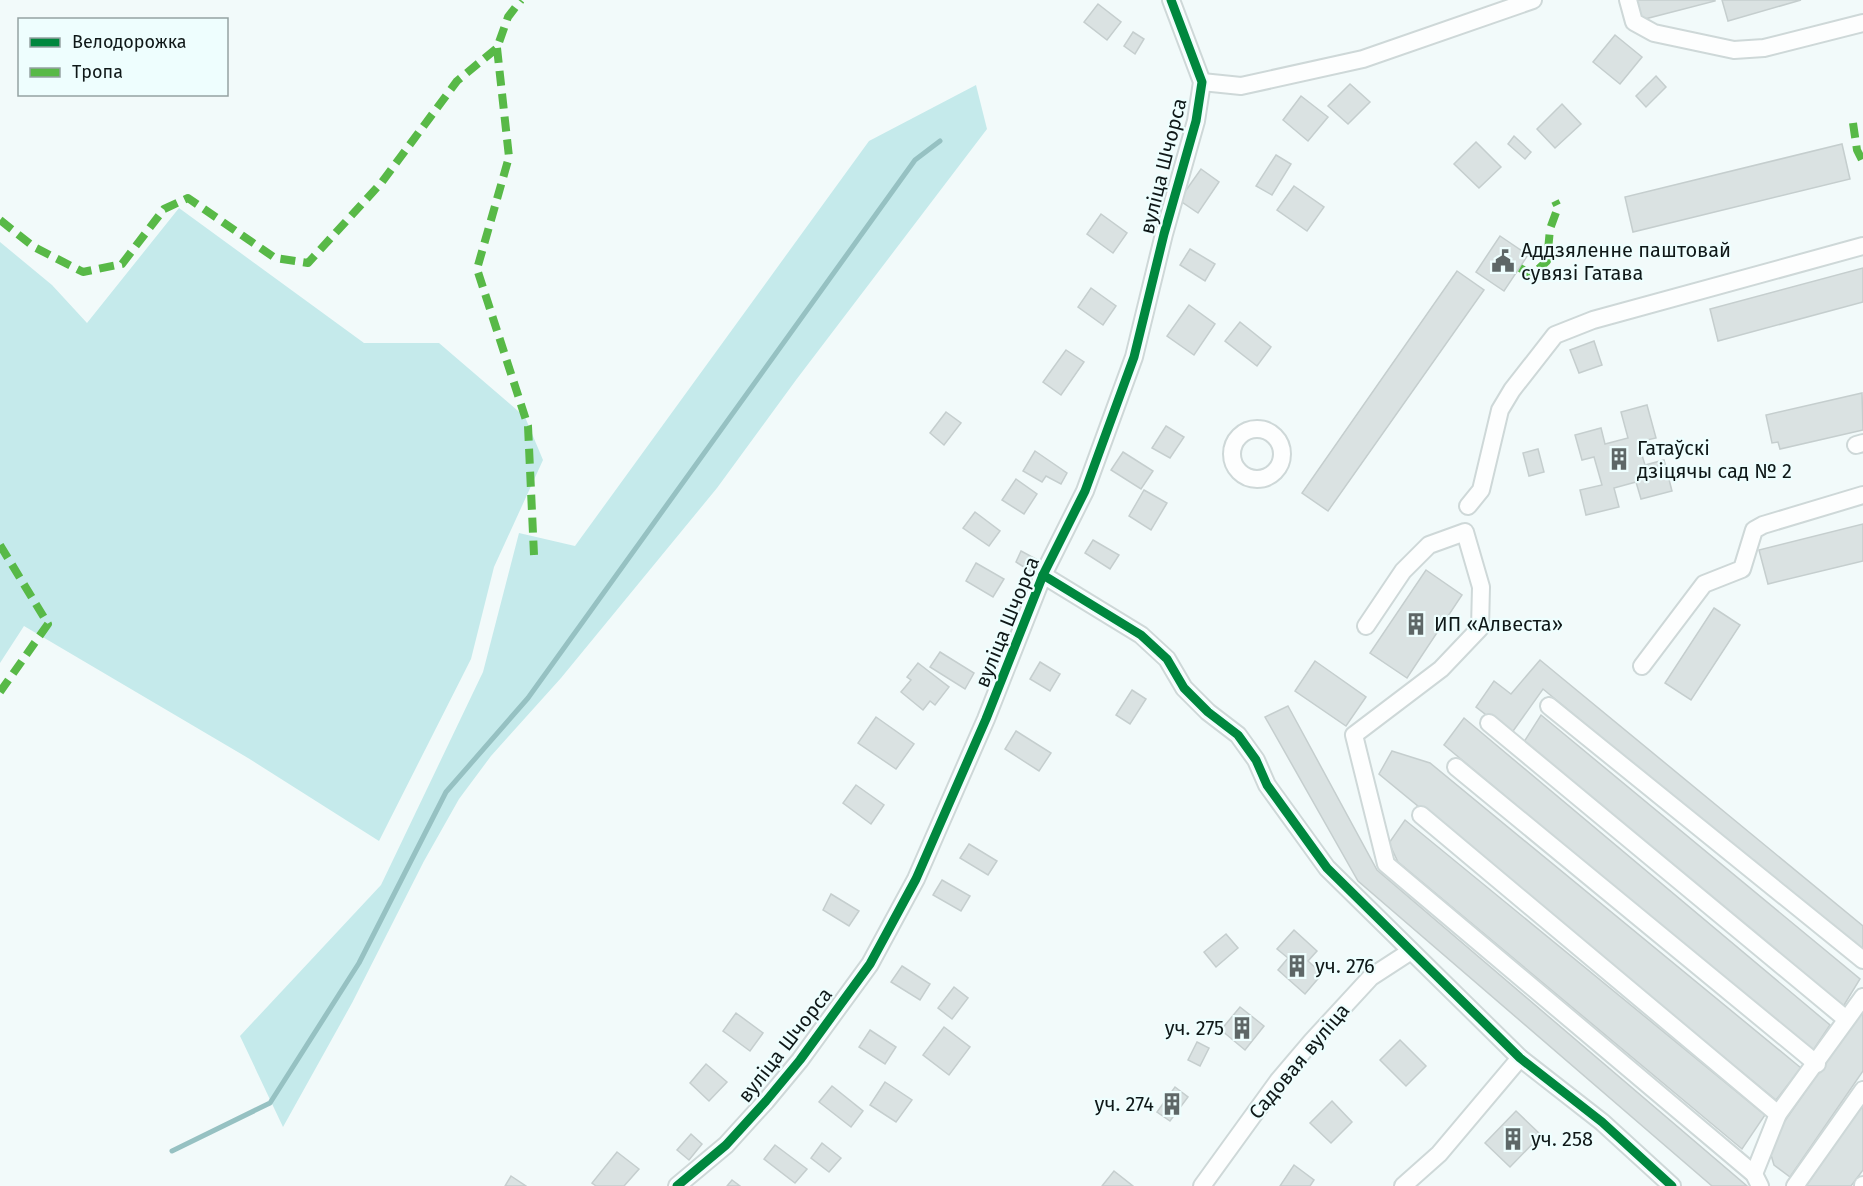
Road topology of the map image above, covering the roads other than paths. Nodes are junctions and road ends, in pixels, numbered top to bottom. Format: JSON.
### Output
{"nodes":[{"id":1,"x":1533,"y":0,"type":"edge"},
{"id":2,"x":1628,"y":0,"type":"edge"},
{"id":3,"x":1169,"y":1,"type":"edge"},
{"id":4,"x":1863,"y":23,"type":"edge"},
{"id":5,"x":1202,"y":82,"type":"junction"},
{"id":6,"x":1863,"y":246,"type":"edge"},
{"id":7,"x":1863,"y":495,"type":"edge"},
{"id":8,"x":1468,"y":506,"type":"dead end"},
{"id":9,"x":1043,"y":575,"type":"junction"},
{"id":10,"x":1366,"y":626,"type":"dead end"},
{"id":11,"x":1642,"y":666,"type":"dead end"},
{"id":12,"x":1549,"y":706,"type":"dead end"},
{"id":13,"x":1489,"y":723,"type":"dead end"},
{"id":14,"x":1456,"y":767,"type":"dead end"},
{"id":15,"x":1421,"y":815,"type":"dead end"},
{"id":16,"x":1411,"y":951,"type":"junction"},
{"id":17,"x":1863,"y":960,"type":"edge"},
{"id":18,"x":1863,"y":996,"type":"edge"},
{"id":19,"x":1846,"y":1019,"type":"junction"},
{"id":20,"x":1520,"y":1058,"type":"junction"},
{"id":21,"x":1816,"y":1064,"type":"junction"},
{"id":22,"x":1863,"y":1090,"type":"edge"},
{"id":23,"x":1779,"y":1114,"type":"junction"},
{"id":24,"x":1757,"y":1180,"type":"edge"},
{"id":25,"x":1663,"y":1184,"type":"edge"},
{"id":26,"x":677,"y":1186,"type":"edge"},
{"id":27,"x":1202,"y":1186,"type":"edge"},
{"id":28,"x":1403,"y":1186,"type":"edge"},
{"id":29,"x":1795,"y":1186,"type":"edge"}],
"edges":[{"from":1,"to":5,"type":"street"},
{"from":2,"to":4,"type":"street"},
{"from":3,"to":5,"type":"street","name":"вуліца Шчорса"},
{"from":5,"to":9,"type":"street","name":"вуліца Шчорса"},
{"from":6,"to":8,"type":"street"},
{"from":7,"to":11,"type":"street"},
{"from":9,"to":16,"type":"street"},
{"from":9,"to":26,"type":"street","name":"вуліца Шчорса"},
{"from":10,"to":24,"type":"street"},
{"from":12,"to":17,"type":"street"},
{"from":13,"to":19,"type":"street"},
{"from":14,"to":21,"type":"street"},
{"from":15,"to":23,"type":"street"},
{"from":16,"to":20,"type":"street"},
{"from":16,"to":27,"type":"street","name":"Садовая вуліца"},
{"from":18,"to":19,"type":"street"},
{"from":19,"to":21,"type":"street"},
{"from":20,"to":25,"type":"street"},
{"from":20,"to":28,"type":"street"},
{"from":21,"to":23,"type":"street"},
{"from":22,"to":29,"type":"street"},
{"from":23,"to":24,"type":"street"}]}
